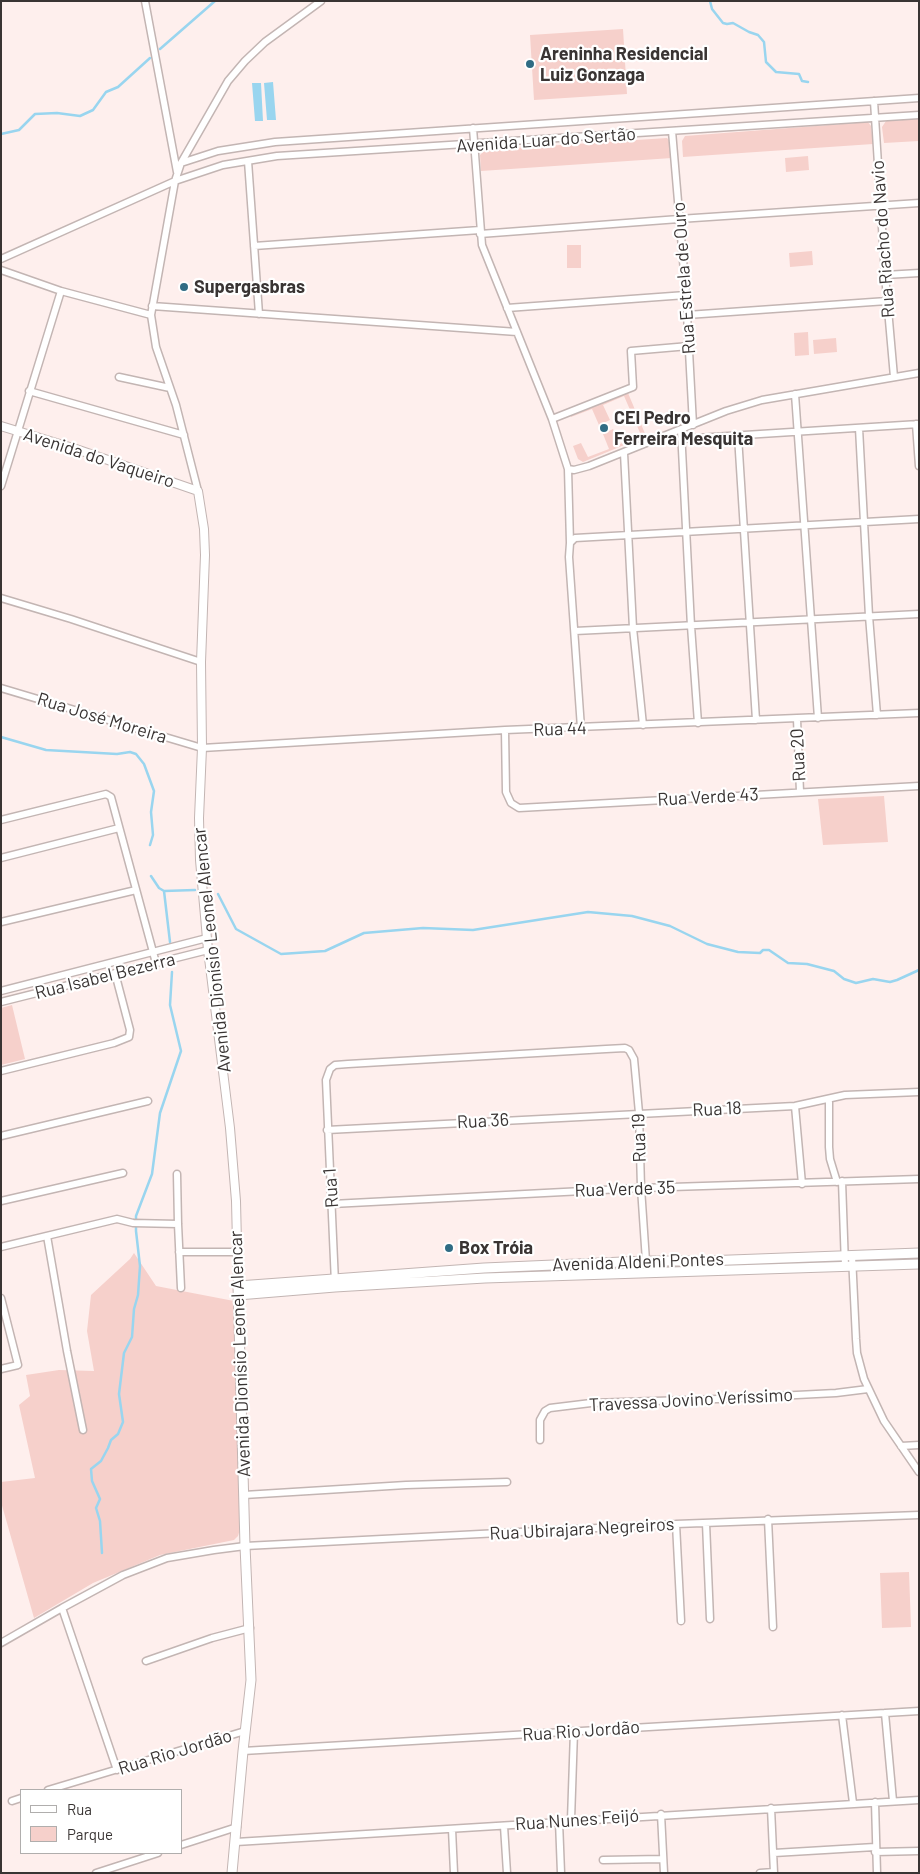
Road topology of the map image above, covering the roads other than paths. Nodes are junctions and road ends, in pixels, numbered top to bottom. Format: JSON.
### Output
{"nodes":[{"id":1,"x":145,"y":1,"type":"edge"},
{"id":2,"x":321,"y":1,"type":"edge"},
{"id":3,"x":919,"y":98,"type":"edge"},
{"id":4,"x":874,"y":101,"type":"junction"},
{"id":5,"x":919,"y":115,"type":"edge"},
{"id":6,"x":875,"y":117,"type":"junction"},
{"id":7,"x":473,"y":128,"type":"junction"},
{"id":8,"x":672,"y":132,"type":"junction"},
{"id":9,"x":474,"y":145,"type":"junction"},
{"id":10,"x":248,"y":161,"type":"junction"},
{"id":11,"x":181,"y":163,"type":"junction"},
{"id":12,"x":178,"y":172,"type":"junction"},
{"id":13,"x":175,"y":180,"type":"junction"},
{"id":14,"x":919,"y":203,"type":"edge"},
{"id":15,"x":881,"y":205,"type":"junction"},
{"id":16,"x":679,"y":219,"type":"junction"},
{"id":17,"x":480,"y":232,"type":"junction"},
{"id":18,"x":254,"y":246,"type":"junction"},
{"id":19,"x":1,"y":250,"type":"edge"},
{"id":20,"x":3,"y":258,"type":"edge"},
{"id":21,"x":1,"y":270,"type":"edge"},
{"id":22,"x":919,"y":273,"type":"edge"},
{"id":23,"x":885,"y":275,"type":"junction"},
{"id":24,"x":62,"y":291,"type":"junction"},
{"id":25,"x":686,"y":295,"type":"junction"},
{"id":26,"x":887,"y":301,"type":"junction"},
{"id":27,"x":152,"y":306,"type":"junction"},
{"id":28,"x":507,"y":308,"type":"junction"},
{"id":29,"x":259,"y":314,"type":"junction"},
{"id":30,"x":150,"y":315,"type":"junction"},
{"id":31,"x":687,"y":315,"type":"junction"},
{"id":32,"x":516,"y":332,"type":"junction"},
{"id":33,"x":689,"y":346,"type":"junction"},
{"id":34,"x":919,"y":373,"type":"edge"},
{"id":35,"x":120,"y":377,"type":"dead end"},
{"id":36,"x":894,"y":377,"type":"junction"},
{"id":37,"x":170,"y":388,"type":"junction"},
{"id":38,"x":29,"y":390,"type":"junction"},
{"id":39,"x":795,"y":394,"type":"junction"},
{"id":40,"x":552,"y":419,"type":"junction"},
{"id":41,"x":917,"y":424,"type":"edge"},
{"id":42,"x":693,"y":425,"type":"junction"},
{"id":43,"x":1,"y":426,"type":"edge"},
{"id":44,"x":859,"y":428,"type":"junction"},
{"id":45,"x":681,"y":430,"type":"junction"},
{"id":46,"x":18,"y":431,"type":"junction"},
{"id":47,"x":799,"y":432,"type":"junction"},
{"id":48,"x":184,"y":435,"type":"junction"},
{"id":49,"x":738,"y":436,"type":"junction"},
{"id":50,"x":681,"y":439,"type":"junction"},
{"id":51,"x":624,"y":453,"type":"junction"},
{"id":52,"x":919,"y":466,"type":"edge"},
{"id":53,"x":568,"y":469,"type":"junction"},
{"id":54,"x":1,"y":486,"type":"edge"},
{"id":55,"x":198,"y":491,"type":"junction"},
{"id":56,"x":919,"y":520,"type":"edge"},
{"id":57,"x":863,"y":522,"type":"junction"},
{"id":58,"x":804,"y":525,"type":"junction"},
{"id":59,"x":743,"y":529,"type":"junction"},
{"id":60,"x":685,"y":532,"type":"junction"},
{"id":61,"x":629,"y":535,"type":"junction"},
{"id":62,"x":570,"y":543,"type":"junction"},
{"id":63,"x":1,"y":598,"type":"edge"},
{"id":64,"x":919,"y":614,"type":"edge"},
{"id":65,"x":869,"y":616,"type":"junction"},
{"id":66,"x":811,"y":619,"type":"junction"},
{"id":67,"x":749,"y":622,"type":"junction"},
{"id":68,"x":691,"y":626,"type":"junction"},
{"id":69,"x":633,"y":628,"type":"junction"},
{"id":70,"x":575,"y":632,"type":"junction"},
{"id":71,"x":202,"y":662,"type":"junction"},
{"id":72,"x":1,"y":688,"type":"edge"},
{"id":73,"x":919,"y":713,"type":"edge"},
{"id":74,"x":877,"y":715,"type":"junction"},
{"id":75,"x":797,"y":718,"type":"junction"},
{"id":76,"x":818,"y":718,"type":"junction"},
{"id":77,"x":756,"y":720,"type":"junction"},
{"id":78,"x":698,"y":723,"type":"junction"},
{"id":79,"x":643,"y":725,"type":"junction"},
{"id":80,"x":581,"y":728,"type":"junction"},
{"id":81,"x":505,"y":730,"type":"junction"},
{"id":82,"x":202,"y":748,"type":"junction"},
{"id":83,"x":919,"y":786,"type":"edge"},
{"id":84,"x":800,"y":792,"type":"junction"},
{"id":85,"x":1,"y":820,"type":"edge"},
{"id":86,"x":119,"y":828,"type":"junction"},
{"id":87,"x":1,"y":858,"type":"edge"},
{"id":88,"x":136,"y":890,"type":"junction"},
{"id":89,"x":1,"y":922,"type":"edge"},
{"id":90,"x":208,"y":938,"type":"junction"},
{"id":91,"x":208,"y":950,"type":"junction"},
{"id":92,"x":154,"y":953,"type":"junction"},
{"id":93,"x":156,"y":963,"type":"junction"},
{"id":94,"x":115,"y":973,"type":"junction"},
{"id":95,"x":1,"y":991,"type":"edge"},
{"id":96,"x":1,"y":1002,"type":"edge"},
{"id":97,"x":1,"y":1071,"type":"edge"},
{"id":98,"x":326,"y":1090,"type":"joint"},
{"id":99,"x":919,"y":1092,"type":"edge"},
{"id":100,"x":829,"y":1099,"type":"junction"},
{"id":101,"x":148,"y":1101,"type":"dead end"},
{"id":102,"x":795,"y":1106,"type":"junction"},
{"id":103,"x":639,"y":1113,"type":"junction"},
{"id":104,"x":327,"y":1130,"type":"junction"},
{"id":105,"x":1,"y":1136,"type":"edge"},
{"id":106,"x":123,"y":1173,"type":"dead end"},
{"id":107,"x":178,"y":1174,"type":"dead end"},
{"id":108,"x":919,"y":1179,"type":"edge"},
{"id":109,"x":839,"y":1182,"type":"junction"},
{"id":110,"x":802,"y":1184,"type":"junction"},
{"id":111,"x":641,"y":1188,"type":"junction"},
{"id":112,"x":1,"y":1201,"type":"edge"},
{"id":113,"x":332,"y":1204,"type":"junction"},
{"id":114,"x":178,"y":1224,"type":"junction"},
{"id":115,"x":47,"y":1236,"type":"junction"},
{"id":116,"x":1,"y":1247,"type":"edge"},
{"id":117,"x":179,"y":1252,"type":"junction"},
{"id":118,"x":236,"y":1252,"type":"junction"},
{"id":119,"x":919,"y":1253,"type":"edge"},
{"id":120,"x":848,"y":1256,"type":"junction"},
{"id":121,"x":646,"y":1261,"type":"junction"},
{"id":122,"x":919,"y":1264,"type":"edge"},
{"id":123,"x":849,"y":1266,"type":"junction"},
{"id":124,"x":335,"y":1283,"type":"junction"},
{"id":125,"x":181,"y":1288,"type":"dead end"},
{"id":126,"x":238,"y":1291,"type":"junction"},
{"id":127,"x":1,"y":1298,"type":"edge"},
{"id":128,"x":1,"y":1369,"type":"edge"},
{"id":129,"x":868,"y":1389,"type":"junction"},
{"id":130,"x":83,"y":1430,"type":"dead end"},
{"id":131,"x":540,"y":1440,"type":"dead end"},
{"id":132,"x":902,"y":1446,"type":"junction"},
{"id":133,"x":919,"y":1446,"type":"edge"},
{"id":134,"x":919,"y":1472,"type":"edge"},
{"id":135,"x":507,"y":1482,"type":"dead end"},
{"id":136,"x":244,"y":1495,"type":"junction"},
{"id":137,"x":919,"y":1514,"type":"edge"},
{"id":138,"x":768,"y":1519,"type":"junction"},
{"id":139,"x":706,"y":1523,"type":"junction"},
{"id":140,"x":676,"y":1524,"type":"junction"},
{"id":141,"x":245,"y":1546,"type":"junction"},
{"id":142,"x":62,"y":1608,"type":"junction"},
{"id":143,"x":710,"y":1619,"type":"dead end"},
{"id":144,"x":681,"y":1621,"type":"dead end"},
{"id":145,"x":773,"y":1627,"type":"dead end"},
{"id":146,"x":250,"y":1628,"type":"junction"},
{"id":147,"x":1,"y":1643,"type":"edge"},
{"id":148,"x":146,"y":1661,"type":"dead end"},
{"id":149,"x":919,"y":1711,"type":"edge"},
{"id":150,"x":885,"y":1713,"type":"junction"},
{"id":151,"x":842,"y":1715,"type":"junction"},
{"id":152,"x":245,"y":1731,"type":"junction"},
{"id":153,"x":574,"y":1731,"type":"junction"},
{"id":154,"x":243,"y":1750,"type":"junction"},
{"id":155,"x":117,"y":1770,"type":"junction"},
{"id":156,"x":51,"y":1789,"type":"edge"},
{"id":157,"x":20,"y":1798,"type":"edge"},
{"id":158,"x":919,"y":1800,"type":"edge"},
{"id":159,"x":12,"y":1801,"type":"dead end"},
{"id":160,"x":893,"y":1801,"type":"junction"},
{"id":161,"x":874,"y":1802,"type":"junction"},
{"id":162,"x":853,"y":1803,"type":"junction"},
{"id":163,"x":771,"y":1808,"type":"junction"},
{"id":164,"x":661,"y":1814,"type":"junction"},
{"id":165,"x":572,"y":1820,"type":"junction"},
{"id":166,"x":559,"y":1821,"type":"junction"},
{"id":167,"x":504,"y":1826,"type":"junction"},
{"id":168,"x":237,"y":1827,"type":"junction"},
{"id":169,"x":452,"y":1829,"type":"junction"},
{"id":170,"x":236,"y":1842,"type":"junction"},
{"id":171,"x":182,"y":1845,"type":"edge"},
{"id":172,"x":875,"y":1850,"type":"junction"},
{"id":173,"x":919,"y":1851,"type":"edge"},
{"id":174,"x":774,"y":1853,"type":"junction"},
{"id":175,"x":155,"y":1854,"type":"edge"},
{"id":176,"x":663,"y":1859,"type":"junction"},
{"id":177,"x":603,"y":1860,"type":"dead end"},
{"id":178,"x":774,"y":1872,"type":"edge"},
{"id":179,"x":96,"y":1873,"type":"edge"},
{"id":180,"x":232,"y":1873,"type":"edge"},
{"id":181,"x":454,"y":1873,"type":"edge"},
{"id":182,"x":507,"y":1873,"type":"edge"},
{"id":183,"x":561,"y":1873,"type":"edge"},
{"id":184,"x":664,"y":1873,"type":"edge"},
{"id":185,"x":760,"y":1873,"type":"edge"},
{"id":186,"x":876,"y":1873,"type":"edge"}],
"edges":[{"from":1,"to":12,"type":"street"},
{"from":2,"to":11,"type":"street","name":"Avenida Dionísio Leonel Alencar"},
{"from":3,"to":4,"type":"street","name":"Avenida Luar do Sertão"},
{"from":4,"to":6,"type":"street","name":"Rua Riacho do Navio"},
{"from":4,"to":7,"type":"street","name":"Avenida Luar do Sertão"},
{"from":5,"to":6,"type":"street","name":"Avenida Luar do Sertão"},
{"from":6,"to":8,"type":"street","name":"Avenida Luar do Sertão"},
{"from":6,"to":15,"type":"street","name":"Rua Riacho do Navio"},
{"from":7,"to":9,"type":"street"},
{"from":7,"to":11,"type":"street","name":"Avenida Luar do Sertão"},
{"from":8,"to":9,"type":"street","name":"Avenida Luar do Sertão"},
{"from":8,"to":16,"type":"street","name":"Rua Estrela de Ouro"},
{"from":9,"to":10,"type":"street","name":"Avenida Luar do Sertão"},
{"from":9,"to":17,"type":"street"},
{"from":10,"to":13,"type":"street","name":"Avenida Luar do Sertão"},
{"from":10,"to":18,"type":"street"},
{"from":11,"to":12,"type":"street","name":"Avenida Dionísio Leonel Alencar"},
{"from":12,"to":13,"type":"street","name":"Avenida Dionísio Leonel Alencar"},
{"from":13,"to":20,"type":"street","name":"Avenida Luar do Sertão"},
{"from":13,"to":27,"type":"street","name":"Avenida Dionísio Leonel Alencar"},
{"from":14,"to":15,"type":"street"},
{"from":15,"to":16,"type":"street"},
{"from":15,"to":23,"type":"street","name":"Rua Riacho do Navio"},
{"from":16,"to":17,"type":"street"},
{"from":16,"to":25,"type":"street","name":"Rua Estrela de Ouro"},
{"from":17,"to":18,"type":"street"},
{"from":17,"to":28,"type":"street"},
{"from":18,"to":29,"type":"street"},
{"from":19,"to":20,"type":"street"},
{"from":21,"to":24,"type":"street"},
{"from":22,"to":23,"type":"street"},
{"from":23,"to":26,"type":"street","name":"Rua Riacho do Navio"},
{"from":24,"to":30,"type":"street"},
{"from":24,"to":38,"type":"street"},
{"from":25,"to":28,"type":"street"},
{"from":25,"to":31,"type":"street","name":"Rua Estrela de Ouro"},
{"from":26,"to":31,"type":"street"},
{"from":26,"to":36,"type":"street","name":"Rua Riacho do Navio"},
{"from":27,"to":29,"type":"street"},
{"from":27,"to":30,"type":"street","name":"Avenida Dionísio Leonel Alencar"},
{"from":28,"to":32,"type":"street"},
{"from":29,"to":32,"type":"street"},
{"from":30,"to":37,"type":"street","name":"Avenida Dionísio Leonel Alencar"},
{"from":31,"to":33,"type":"street","name":"Rua Estrela de Ouro"},
{"from":32,"to":40,"type":"street"},
{"from":33,"to":40,"type":"street"},
{"from":33,"to":42,"type":"street","name":"Rua Estrela de Ouro"},
{"from":34,"to":36,"type":"street"},
{"from":35,"to":37,"type":"street"},
{"from":36,"to":39,"type":"street"},
{"from":37,"to":48,"type":"street","name":"Avenida Dionísio Leonel Alencar"},
{"from":38,"to":46,"type":"street"},
{"from":38,"to":48,"type":"street"},
{"from":39,"to":42,"type":"street"},
{"from":39,"to":47,"type":"street"},
{"from":40,"to":53,"type":"street"},
{"from":41,"to":44,"type":"street"},
{"from":41,"to":52,"type":"street"},
{"from":42,"to":45,"type":"street"},
{"from":43,"to":46,"type":"street","name":"Avenida do Vaqueiro"},
{"from":44,"to":47,"type":"street"},
{"from":44,"to":57,"type":"street"},
{"from":45,"to":50,"type":"street"},
{"from":45,"to":51,"type":"street"},
{"from":46,"to":54,"type":"street"},
{"from":46,"to":55,"type":"street","name":"Avenida do Vaqueiro"},
{"from":47,"to":49,"type":"street"},
{"from":47,"to":58,"type":"street"},
{"from":48,"to":55,"type":"street","name":"Avenida Dionísio Leonel Alencar"},
{"from":49,"to":50,"type":"street"},
{"from":49,"to":59,"type":"street"},
{"from":50,"to":60,"type":"street"},
{"from":51,"to":53,"type":"street"},
{"from":51,"to":61,"type":"street"},
{"from":53,"to":62,"type":"street"},
{"from":55,"to":71,"type":"street","name":"Avenida Dionísio Leonel Alencar"},
{"from":56,"to":57,"type":"street"},
{"from":57,"to":58,"type":"street"},
{"from":57,"to":65,"type":"street"},
{"from":58,"to":59,"type":"street"},
{"from":58,"to":66,"type":"street"},
{"from":59,"to":60,"type":"street"},
{"from":59,"to":67,"type":"street"},
{"from":60,"to":61,"type":"street"},
{"from":60,"to":68,"type":"street"},
{"from":61,"to":62,"type":"street"},
{"from":61,"to":69,"type":"street"},
{"from":62,"to":70,"type":"street"},
{"from":63,"to":71,"type":"street"},
{"from":64,"to":65,"type":"street"},
{"from":65,"to":66,"type":"street"},
{"from":65,"to":74,"type":"street"},
{"from":66,"to":67,"type":"street"},
{"from":66,"to":76,"type":"street"},
{"from":67,"to":68,"type":"street"},
{"from":67,"to":77,"type":"street"},
{"from":68,"to":69,"type":"street"},
{"from":68,"to":78,"type":"street"},
{"from":69,"to":70,"type":"street"},
{"from":69,"to":79,"type":"street"},
{"from":70,"to":80,"type":"street"},
{"from":71,"to":82,"type":"street","name":"Avenida Dionísio Leonel Alencar"},
{"from":72,"to":82,"type":"street","name":"Rua José Moreira"},
{"from":73,"to":74,"type":"street","name":"Rua 44"},
{"from":74,"to":76,"type":"street","name":"Rua 44"},
{"from":75,"to":76,"type":"street","name":"Rua 44"},
{"from":75,"to":77,"type":"street","name":"Rua 44"},
{"from":75,"to":84,"type":"street","name":"Rua 20"},
{"from":77,"to":78,"type":"street","name":"Rua 44"},
{"from":78,"to":79,"type":"street","name":"Rua 44"},
{"from":79,"to":80,"type":"street","name":"Rua 44"},
{"from":80,"to":81,"type":"street","name":"Rua 44"},
{"from":81,"to":82,"type":"street","name":"Rua 44"},
{"from":81,"to":84,"type":"street","name":"Rua Verde 43"},
{"from":82,"to":90,"type":"street","name":"Avenida Dionísio Leonel Alencar"},
{"from":83,"to":84,"type":"street","name":"Rua Verde 43"},
{"from":85,"to":86,"type":"street"},
{"from":86,"to":87,"type":"street"},
{"from":86,"to":88,"type":"street"},
{"from":88,"to":89,"type":"street"},
{"from":88,"to":92,"type":"street"},
{"from":90,"to":91,"type":"street","name":"Avenida Dionísio Leonel Alencar"},
{"from":90,"to":92,"type":"street","name":"Rua Isabel Bezerra"},
{"from":91,"to":93,"type":"street","name":"Rua Isabel Bezerra"},
{"from":91,"to":118,"type":"street","name":"Avenida Dionísio Leonel Alencar"},
{"from":92,"to":93,"type":"street"},
{"from":92,"to":95,"type":"street","name":"Rua Isabel Bezerra"},
{"from":93,"to":94,"type":"street","name":"Rua Isabel Bezerra"},
{"from":94,"to":96,"type":"street","name":"Rua Isabel Bezerra"},
{"from":94,"to":97,"type":"street"},
{"from":98,"to":103,"type":"street","name":"Rua 19"},
{"from":98,"to":104,"type":"street","name":"Rua 1"},
{"from":99,"to":100,"type":"street","name":"Rua 18"},
{"from":100,"to":102,"type":"street","name":"Rua 18"},
{"from":100,"to":109,"type":"street"},
{"from":101,"to":105,"type":"street"},
{"from":102,"to":103,"type":"street","name":"Rua 18"},
{"from":102,"to":110,"type":"street"},
{"from":103,"to":104,"type":"street","name":"Rua 36"},
{"from":103,"to":111,"type":"street","name":"Rua 19"},
{"from":104,"to":113,"type":"street","name":"Rua 1"},
{"from":106,"to":112,"type":"street"},
{"from":107,"to":114,"type":"street"},
{"from":108,"to":109,"type":"street","name":"Rua Verde 35"},
{"from":109,"to":110,"type":"street","name":"Rua Verde 35"},
{"from":109,"to":120,"type":"street"},
{"from":110,"to":111,"type":"street","name":"Rua Verde 35"},
{"from":111,"to":113,"type":"street","name":"Rua Verde 35"},
{"from":111,"to":121,"type":"street","name":"Rua 19"},
{"from":113,"to":124,"type":"street","name":"Rua 1"},
{"from":114,"to":115,"type":"street"},
{"from":114,"to":117,"type":"street"},
{"from":115,"to":116,"type":"street"},
{"from":115,"to":130,"type":"street"},
{"from":117,"to":118,"type":"street"},
{"from":117,"to":125,"type":"street"},
{"from":118,"to":126,"type":"street","name":"Avenida Dionísio Leonel Alencar"},
{"from":119,"to":120,"type":"main road","name":"Avenida Aldeni Pontes"},
{"from":120,"to":121,"type":"main road","name":"Avenida Aldeni Pontes"},
{"from":120,"to":123,"type":"street"},
{"from":121,"to":124,"type":"main road","name":"Avenida Aldeni Pontes"},
{"from":122,"to":123,"type":"main road","name":"Avenida Aldeni Pontes"},
{"from":123,"to":124,"type":"main road","name":"Avenida Aldeni Pontes"},
{"from":123,"to":129,"type":"street"},
{"from":124,"to":126,"type":"main road","name":"Avenida Aldeni Pontes"},
{"from":126,"to":136,"type":"main road","name":"Avenida Dionísio Leonel Alencar"},
{"from":127,"to":128,"type":"street"},
{"from":129,"to":131,"type":"street","name":"Travessa Jovino Veríssimo"},
{"from":129,"to":132,"type":"street"},
{"from":132,"to":133,"type":"street"},
{"from":132,"to":134,"type":"street"},
{"from":135,"to":136,"type":"street"},
{"from":136,"to":141,"type":"main road","name":"Avenida Dionísio Leonel Alencar"},
{"from":137,"to":138,"type":"street","name":"Rua Ubirajara Negreiros"},
{"from":138,"to":139,"type":"street","name":"Rua Ubirajara Negreiros"},
{"from":138,"to":145,"type":"street"},
{"from":139,"to":140,"type":"street","name":"Rua Ubirajara Negreiros"},
{"from":139,"to":143,"type":"street"},
{"from":140,"to":141,"type":"street","name":"Rua Ubirajara Negreiros"},
{"from":140,"to":144,"type":"street"},
{"from":141,"to":142,"type":"street","name":"Rua Ubirajara Negreiros"},
{"from":141,"to":146,"type":"main road","name":"Avenida Dionísio Leonel Alencar"},
{"from":142,"to":147,"type":"street","name":"Rua Ubirajara Negreiros"},
{"from":142,"to":155,"type":"street"},
{"from":146,"to":148,"type":"street"},
{"from":146,"to":152,"type":"main road","name":"Avenida Dionísio Leonel Alencar"},
{"from":149,"to":150,"type":"street","name":"Rua Rio Jordão"},
{"from":150,"to":151,"type":"street","name":"Rua Rio Jordão"},
{"from":150,"to":160,"type":"street"},
{"from":151,"to":153,"type":"street","name":"Rua Rio Jordão"},
{"from":151,"to":162,"type":"street"},
{"from":152,"to":154,"type":"main road","name":"Avenida Dionísio Leonel Alencar"},
{"from":152,"to":155,"type":"street","name":"Rua Rio Jordão"},
{"from":153,"to":154,"type":"street","name":"Rua Rio Jordão"},
{"from":153,"to":165,"type":"street"},
{"from":154,"to":168,"type":"main road","name":"Avenida Dionísio Leonel Alencar"},
{"from":155,"to":156,"type":"street","name":"Rua Rio Jordão"},
{"from":157,"to":159,"type":"street"},
{"from":158,"to":160,"type":"street","name":"Rua Nunes Feijó"},
{"from":160,"to":161,"type":"street","name":"Rua Nunes Feijó"},
{"from":161,"to":162,"type":"street","name":"Rua Nunes Feijó"},
{"from":161,"to":172,"type":"street"},
{"from":162,"to":163,"type":"street","name":"Rua Nunes Feijó"},
{"from":163,"to":164,"type":"street","name":"Rua Nunes Feijó"},
{"from":163,"to":174,"type":"street"},
{"from":164,"to":165,"type":"street","name":"Rua Nunes Feijó"},
{"from":164,"to":176,"type":"street"},
{"from":165,"to":166,"type":"street","name":"Rua Nunes Feijó"},
{"from":166,"to":167,"type":"street","name":"Rua Nunes Feijó"},
{"from":166,"to":183,"type":"street"},
{"from":167,"to":169,"type":"street","name":"Rua Nunes Feijó"},
{"from":167,"to":182,"type":"street"},
{"from":168,"to":170,"type":"main road","name":"Avenida Dionísio Leonel Alencar"},
{"from":168,"to":171,"type":"street"},
{"from":169,"to":170,"type":"street","name":"Rua Nunes Feijó"},
{"from":169,"to":181,"type":"street"},
{"from":170,"to":180,"type":"main road","name":"Avenida Dionísio Leonel Alencar"},
{"from":172,"to":173,"type":"street"},
{"from":172,"to":174,"type":"street"},
{"from":172,"to":186,"type":"street"},
{"from":174,"to":178,"type":"street"},
{"from":175,"to":179,"type":"street"},
{"from":176,"to":177,"type":"street"},
{"from":176,"to":184,"type":"street"},
{"from":178,"to":185,"type":"street"}]}
